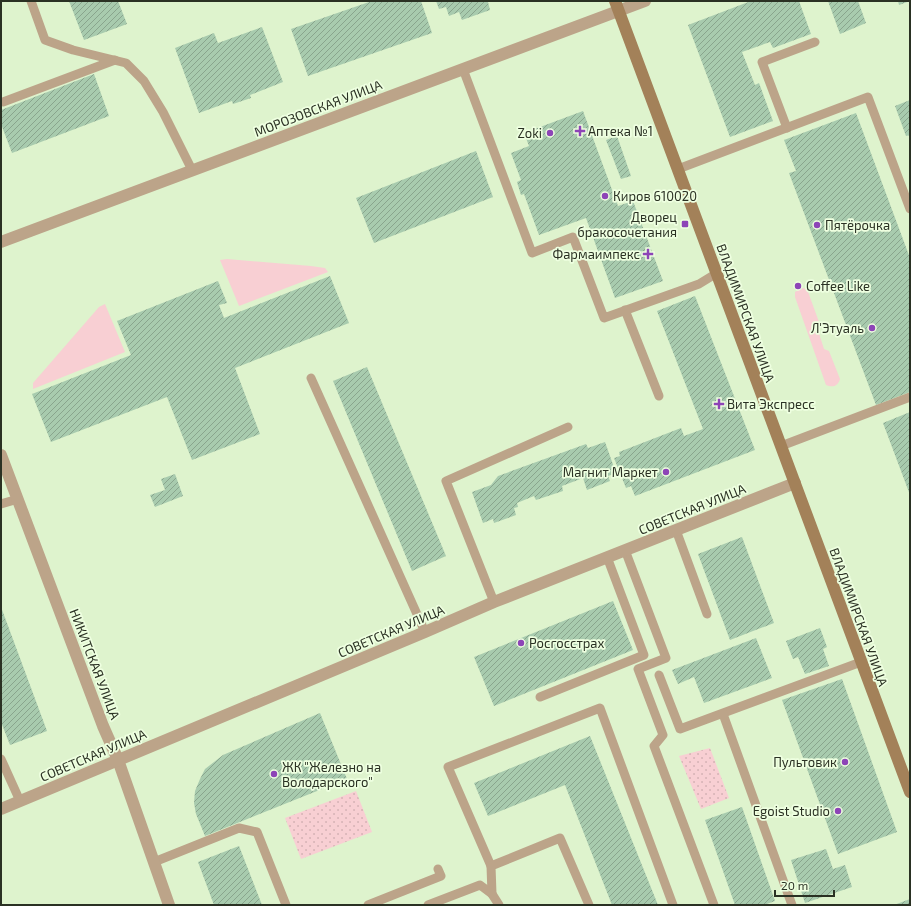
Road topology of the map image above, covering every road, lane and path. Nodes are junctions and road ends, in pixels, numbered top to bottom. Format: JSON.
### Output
{"nodes":[{"id":1,"x":31,"y":1,"type":"edge"},
{"id":2,"x":645,"y":1,"type":"edge"},
{"id":3,"x":617,"y":6,"type":"edge"},
{"id":4,"x":815,"y":42,"type":"dead end"},
{"id":5,"x":116,"y":60,"type":"junction"},
{"id":6,"x":463,"y":69,"type":"junction"},
{"id":7,"x":3,"y":102,"type":"dead end"},
{"id":8,"x":787,"y":128,"type":"junction"},
{"id":9,"x":678,"y":169,"type":"junction"},
{"id":10,"x":192,"y":170,"type":"junction"},
{"id":11,"x":910,"y":209,"type":"edge"},
{"id":12,"x":1,"y":242,"type":"edge"},
{"id":13,"x":716,"y":273,"type":"junction"},
{"id":14,"x":625,"y":310,"type":"junction"},
{"id":15,"x":311,"y":378,"type":"dead end"},
{"id":16,"x":659,"y":396,"type":"dead end"},
{"id":17,"x":910,"y":397,"type":"edge"},
{"id":18,"x":568,"y":428,"type":"dead end"},
{"id":19,"x":781,"y":446,"type":"junction"},
{"id":20,"x":1,"y":455,"type":"edge"},
{"id":21,"x":795,"y":483,"type":"junction"},
{"id":22,"x":18,"y":499,"type":"junction"},
{"id":23,"x":1,"y":504,"type":"edge"},
{"id":24,"x":676,"y":530,"type":"junction"},
{"id":25,"x":625,"y":550,"type":"junction"},
{"id":26,"x":607,"y":557,"type":"junction"},
{"id":27,"x":494,"y":602,"type":"junction"},
{"id":28,"x":707,"y":614,"type":"dead end"},
{"id":29,"x":425,"y":632,"type":"junction"},
{"id":30,"x":861,"y":662,"type":"junction"},
{"id":31,"x":659,"y":675,"type":"dead end"},
{"id":32,"x":540,"y":697,"type":"dead end"},
{"id":33,"x":723,"y":714,"type":"junction"},
{"id":34,"x":1,"y":759,"type":"edge"},
{"id":35,"x":118,"y":760,"type":"junction"},
{"id":36,"x":910,"y":792,"type":"edge"},
{"id":37,"x":20,"y":801,"type":"junction"},
{"id":38,"x":1,"y":809,"type":"edge"},
{"id":39,"x":154,"y":862,"type":"junction"},
{"id":40,"x":491,"y":866,"type":"junction"},
{"id":41,"x":438,"y":869,"type":"dead end"},
{"id":42,"x":492,"y":894,"type":"junction"},
{"id":43,"x":169,"y":905,"type":"edge"},
{"id":44,"x":286,"y":905,"type":"edge"},
{"id":45,"x":368,"y":905,"type":"edge"},
{"id":46,"x":428,"y":905,"type":"edge"},
{"id":47,"x":499,"y":905,"type":"edge"},
{"id":48,"x":589,"y":905,"type":"edge"},
{"id":49,"x":673,"y":905,"type":"edge"},
{"id":50,"x":714,"y":905,"type":"edge"},
{"id":51,"x":792,"y":905,"type":"edge"}],
"edges":[{"from":1,"to":5,"type":"lane"},
{"from":2,"to":3,"type":"street","name":"МОРОЗОВСКАЯ УЛИЦА"},
{"from":3,"to":6,"type":"street","name":"МОРОЗОВСКАЯ УЛИЦА"},
{"from":3,"to":9,"type":"main road","name":"ВЛАДИМИРСКАЯ УЛИЦА"},
{"from":4,"to":8,"type":"lane"},
{"from":5,"to":7,"type":"lane"},
{"from":5,"to":10,"type":"lane"},
{"from":6,"to":10,"type":"street","name":"МОРОЗОВСКАЯ УЛИЦА"},
{"from":6,"to":14,"type":"lane"},
{"from":8,"to":9,"type":"lane"},
{"from":8,"to":11,"type":"lane"},
{"from":9,"to":13,"type":"main road","name":"ВЛАДИМИРСКАЯ УЛИЦА"},
{"from":10,"to":12,"type":"street","name":"МОРОЗОВСКАЯ УЛИЦА"},
{"from":13,"to":14,"type":"lane"},
{"from":13,"to":19,"type":"main road","name":"ВЛАДИМИРСКАЯ УЛИЦА"},
{"from":14,"to":16,"type":"lane"},
{"from":15,"to":29,"type":"lane"},
{"from":17,"to":19,"type":"lane"},
{"from":18,"to":27,"type":"lane"},
{"from":19,"to":21,"type":"main road","name":"ВЛАДИМИРСКАЯ УЛИЦА"},
{"from":20,"to":22,"type":"street","name":"НИКИТСКАЯ УЛИЦА"},
{"from":21,"to":24,"type":"street","name":"СОВЕТСКАЯ УЛИЦА"},
{"from":21,"to":30,"type":"main road","name":"ВЛАДИМИРСКАЯ УЛИЦА"},
{"from":22,"to":23,"type":"lane"},
{"from":22,"to":35,"type":"street","name":"НИКИТСКАЯ УЛИЦА"},
{"from":24,"to":25,"type":"street","name":"СОВЕТСКАЯ УЛИЦА"},
{"from":24,"to":28,"type":"lane"},
{"from":25,"to":26,"type":"street","name":"СОВЕТСКАЯ УЛИЦА"},
{"from":25,"to":50,"type":"lane"},
{"from":26,"to":27,"type":"street","name":"СОВЕТСКАЯ УЛИЦА"},
{"from":26,"to":32,"type":"lane"},
{"from":27,"to":29,"type":"street","name":"СОВЕТСКАЯ УЛИЦА"},
{"from":29,"to":35,"type":"street","name":"СОВЕТСКАЯ УЛИЦА"},
{"from":30,"to":33,"type":"lane"},
{"from":30,"to":36,"type":"main road","name":"ВЛАДИМИРСКАЯ УЛИЦА"},
{"from":31,"to":33,"type":"lane"},
{"from":33,"to":51,"type":"lane"},
{"from":34,"to":37,"type":"lane"},
{"from":35,"to":37,"type":"street","name":"СОВЕТСКАЯ УЛИЦА"},
{"from":35,"to":39,"type":"street","name":"НИКИТСКАЯ УЛИЦА"},
{"from":37,"to":38,"type":"street","name":"СОВЕТСКАЯ УЛИЦА"},
{"from":39,"to":43,"type":"street","name":"НИКИТСКАЯ УЛИЦА"},
{"from":39,"to":44,"type":"lane"},
{"from":40,"to":42,"type":"lane"},
{"from":40,"to":48,"type":"lane"},
{"from":40,"to":49,"type":"lane"},
{"from":41,"to":45,"type":"lane"},
{"from":42,"to":46,"type":"lane"},
{"from":42,"to":47,"type":"lane"}]}
